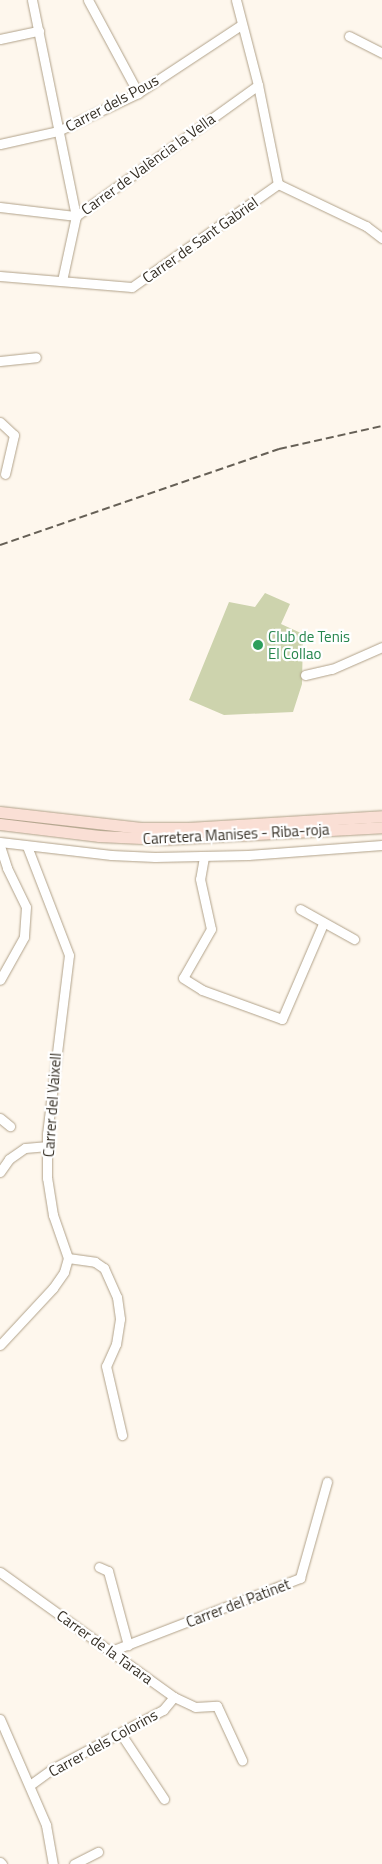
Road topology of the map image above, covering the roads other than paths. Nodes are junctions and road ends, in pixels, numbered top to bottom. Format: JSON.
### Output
{"nodes":[{"id":1,"x":32,"y":0,"type":"edge"},
{"id":2,"x":88,"y":0,"type":"edge"},
{"id":3,"x":236,"y":0,"type":"edge"},
{"id":4,"x":241,"y":25,"type":"junction"},
{"id":5,"x":39,"y":31,"type":"junction"},
{"id":6,"x":350,"y":36,"type":"dead end"},
{"id":7,"x":0,"y":39,"type":"edge"},
{"id":8,"x":382,"y":53,"type":"edge"},
{"id":9,"x":258,"y":85,"type":"junction"},
{"id":10,"x":138,"y":93,"type":"junction"},
{"id":11,"x":58,"y":131,"type":"junction"},
{"id":12,"x":0,"y":144,"type":"edge"},
{"id":13,"x":278,"y":184,"type":"junction"},
{"id":14,"x":0,"y":207,"type":"edge"},
{"id":15,"x":76,"y":216,"type":"junction"},
{"id":16,"x":382,"y":238,"type":"edge"},
{"id":17,"x":0,"y":276,"type":"edge"},
{"id":18,"x":62,"y":281,"type":"junction"},
{"id":19,"x":36,"y":357,"type":"dead end"},
{"id":20,"x":0,"y":361,"type":"edge"},
{"id":21,"x":0,"y":422,"type":"edge"},
{"id":22,"x":4,"y":474,"type":"dead end"},
{"id":23,"x":382,"y":647,"type":"edge"},
{"id":24,"x":305,"y":676,"type":"dead end"},
{"id":25,"x":0,"y":812,"type":"edge"},
{"id":26,"x":382,"y":816,"type":"edge"},
{"id":27,"x":0,"y":824,"type":"edge"},
{"id":28,"x":382,"y":826,"type":"edge"},
{"id":29,"x":0,"y":844,"type":"edge"},
{"id":30,"x":382,"y":845,"type":"edge"},
{"id":31,"x":26,"y":846,"type":"junction"},
{"id":32,"x":204,"y":856,"type":"junction"},
{"id":33,"x":300,"y":909,"type":"dead end"},
{"id":34,"x":323,"y":924,"type":"junction"},
{"id":35,"x":354,"y":940,"type":"dead end"},
{"id":36,"x":0,"y":980,"type":"edge"},
{"id":37,"x":0,"y":1118,"type":"edge"},
{"id":38,"x":10,"y":1126,"type":"dead end"},
{"id":39,"x":48,"y":1146,"type":"junction"},
{"id":40,"x":0,"y":1172,"type":"edge"},
{"id":41,"x":68,"y":1258,"type":"junction"},
{"id":42,"x":0,"y":1345,"type":"edge"},
{"id":43,"x":122,"y":1436,"type":"dead end"},
{"id":44,"x":327,"y":1482,"type":"dead end"},
{"id":45,"x":99,"y":1567,"type":"dead end"},
{"id":46,"x":0,"y":1572,"type":"edge"},
{"id":47,"x":128,"y":1645,"type":"junction"},
{"id":48,"x":111,"y":1651,"type":"junction"},
{"id":49,"x":174,"y":1697,"type":"junction"},
{"id":50,"x":0,"y":1719,"type":"edge"},
{"id":51,"x":121,"y":1734,"type":"junction"},
{"id":52,"x":242,"y":1760,"type":"dead end"},
{"id":53,"x":30,"y":1785,"type":"junction"},
{"id":54,"x":164,"y":1799,"type":"dead end"},
{"id":55,"x":98,"y":1852,"type":"dead end"},
{"id":56,"x":53,"y":1864,"type":"edge"},
{"id":57,"x":74,"y":1864,"type":"edge"}],
"edges":[{"from":1,"to":5,"type":"street"},
{"from":2,"to":10,"type":"street"},
{"from":3,"to":4,"type":"street"},
{"from":4,"to":9,"type":"street"},
{"from":4,"to":10,"type":"street","name":"Carrer dels Pous"},
{"from":5,"to":7,"type":"street"},
{"from":5,"to":11,"type":"street"},
{"from":6,"to":8,"type":"street"},
{"from":9,"to":13,"type":"street"},
{"from":9,"to":15,"type":"street","name":"Carrer de València la Vella"},
{"from":10,"to":11,"type":"street","name":"Carrer dels Pous"},
{"from":11,"to":12,"type":"street","name":"Carrer dels Pous"},
{"from":11,"to":15,"type":"street"},
{"from":13,"to":16,"type":"street"},
{"from":13,"to":18,"type":"street","name":"Carrer de Sant Gabriel"},
{"from":14,"to":15,"type":"street","name":"Carrer de València la Vella"},
{"from":15,"to":18,"type":"street"},
{"from":17,"to":18,"type":"street","name":"Carrer de Sant Gabriel"},
{"from":19,"to":20,"type":"street"},
{"from":21,"to":22,"type":"street"},
{"from":23,"to":24,"type":"street"},
{"from":25,"to":26,"type":"main road","name":"Carretera Manises - Riba-roja"},
{"from":27,"to":28,"type":"main road","name":"Carretera Manises - Riba-roja"},
{"from":29,"to":31,"type":"street"},
{"from":29,"to":36,"type":"street"},
{"from":30,"to":32,"type":"street"},
{"from":31,"to":32,"type":"street"},
{"from":31,"to":39,"type":"street","name":"Carrer del Vaixell"},
{"from":32,"to":34,"type":"street"},
{"from":33,"to":34,"type":"street"},
{"from":34,"to":35,"type":"street"},
{"from":37,"to":38,"type":"street"},
{"from":39,"to":40,"type":"street"},
{"from":39,"to":41,"type":"street","name":"Carrer del Vaixell"},
{"from":41,"to":42,"type":"street"},
{"from":41,"to":43,"type":"street"},
{"from":44,"to":47,"type":"street","name":"Carrer del Patinet"},
{"from":45,"to":47,"type":"street"},
{"from":46,"to":48,"type":"street","name":"Carrer de la Tarara"},
{"from":47,"to":48,"type":"street","name":"Carrer del Patinet"},
{"from":48,"to":49,"type":"street","name":"Carrer de la Tarara"},
{"from":49,"to":51,"type":"street","name":"Carrer dels Colorins"},
{"from":49,"to":52,"type":"street","name":"Carrer de la Tarara"},
{"from":50,"to":53,"type":"street"},
{"from":51,"to":53,"type":"street","name":"Carrer dels Colorins"},
{"from":51,"to":54,"type":"street"},
{"from":53,"to":56,"type":"street"},
{"from":55,"to":57,"type":"street"}]}
